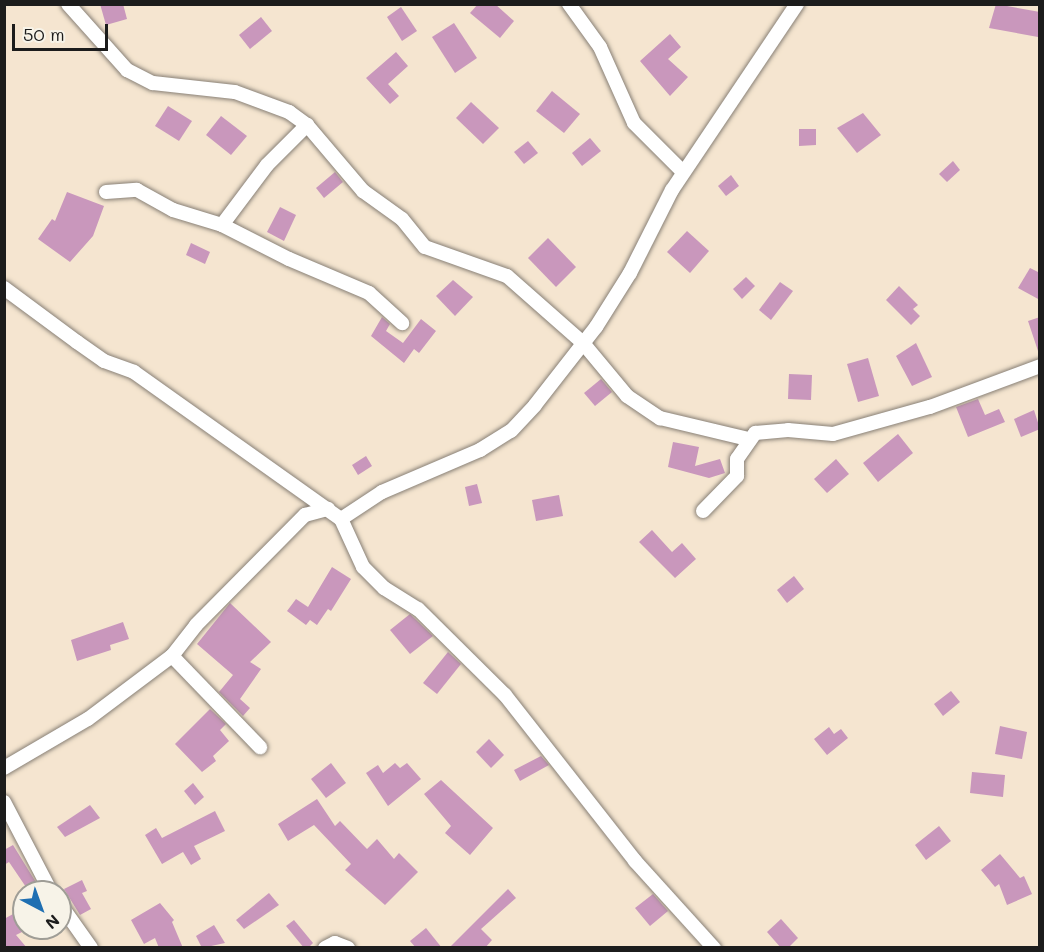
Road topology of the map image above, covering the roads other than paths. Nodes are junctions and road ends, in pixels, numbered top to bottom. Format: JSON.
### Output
{"nodes":[{"id":1,"x":68,"y":4,"type":"edge"},
{"id":2,"x":569,"y":4,"type":"edge"},
{"id":3,"x":797,"y":4,"type":"edge"},
{"id":4,"x":307,"y":124,"type":"junction"},
{"id":5,"x":683,"y":172,"type":"junction"},
{"id":6,"x":106,"y":192,"type":"dead end"},
{"id":7,"x":222,"y":225,"type":"junction"},
{"id":8,"x":4,"y":288,"type":"edge"},
{"id":9,"x":402,"y":322,"type":"dead end"},
{"id":10,"x":583,"y":343,"type":"junction"},
{"id":11,"x":1040,"y":366,"type":"edge"},
{"id":12,"x":748,"y":439,"type":"junction"},
{"id":13,"x":305,"y":491,"type":"junction"},
{"id":14,"x":328,"y":509,"type":"junction"},
{"id":15,"x":704,"y":511,"type":"dead end"},
{"id":16,"x":305,"y":515,"type":"junction"},
{"id":17,"x":341,"y":519,"type":"junction"},
{"id":18,"x":172,"y":656,"type":"junction"},
{"id":19,"x":260,"y":747,"type":"dead end"},
{"id":20,"x":4,"y":768,"type":"edge"},
{"id":21,"x":4,"y":802,"type":"edge"},
{"id":22,"x":45,"y":880,"type":"edge"},
{"id":23,"x":72,"y":921,"type":"edge"},
{"id":24,"x":91,"y":948,"type":"edge"},
{"id":25,"x":325,"y":948,"type":"edge"},
{"id":26,"x":348,"y":948,"type":"edge"},
{"id":27,"x":714,"y":948,"type":"edge"}],
"edges":[{"from":1,"to":4,"type":"street"},
{"from":2,"to":5,"type":"street"},
{"from":3,"to":5,"type":"street"},
{"from":4,"to":7,"type":"street"},
{"from":4,"to":10,"type":"street"},
{"from":5,"to":10,"type":"street"},
{"from":6,"to":7,"type":"street"},
{"from":7,"to":9,"type":"street"},
{"from":8,"to":13,"type":"street"},
{"from":10,"to":12,"type":"street"},
{"from":10,"to":17,"type":"street"},
{"from":11,"to":12,"type":"street"},
{"from":12,"to":15,"type":"street"},
{"from":13,"to":14,"type":"street"},
{"from":13,"to":16,"type":"street"},
{"from":14,"to":16,"type":"street"},
{"from":14,"to":17,"type":"street"},
{"from":16,"to":18,"type":"street"},
{"from":17,"to":27,"type":"street"},
{"from":18,"to":19,"type":"street"},
{"from":18,"to":20,"type":"street"},
{"from":21,"to":22,"type":"street"},
{"from":23,"to":24,"type":"street"},
{"from":25,"to":26,"type":"street"}]}
